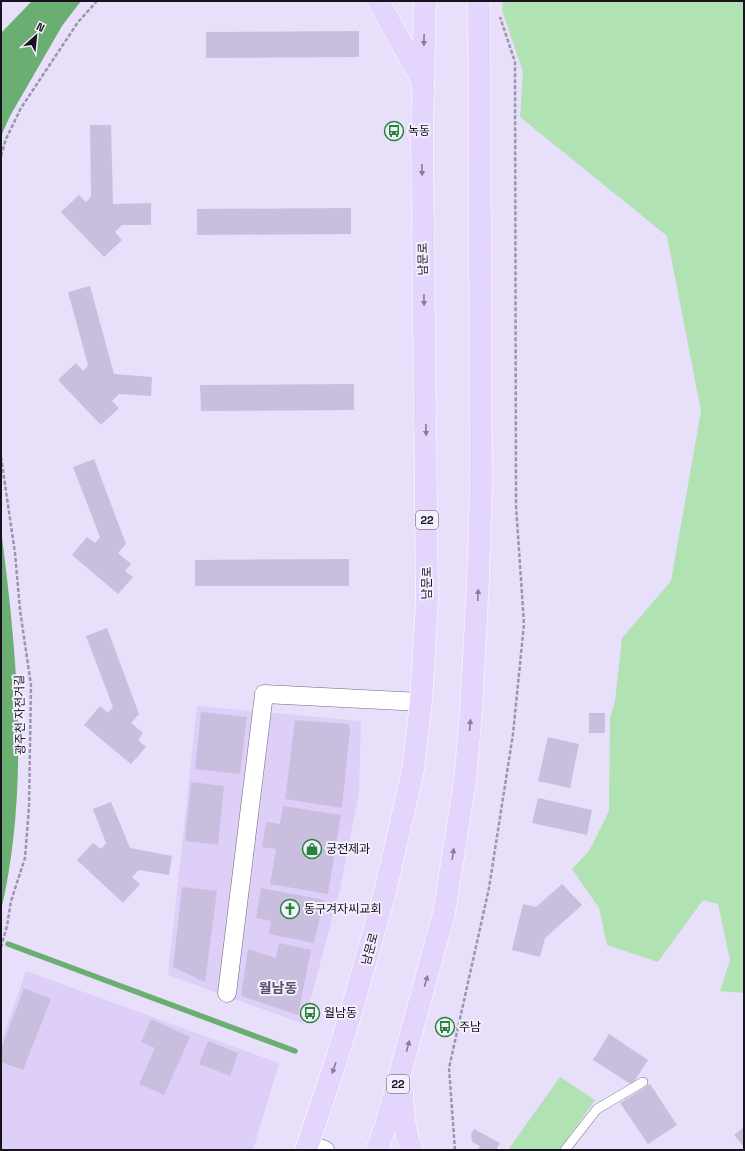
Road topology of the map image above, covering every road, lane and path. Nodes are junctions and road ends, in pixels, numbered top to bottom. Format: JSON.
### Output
{"nodes":[{"id":1,"x":97,"y":1,"type":"edge"},
{"id":2,"x":378,"y":1,"type":"edge"},
{"id":3,"x":424,"y":1,"type":"edge"},
{"id":4,"x":479,"y":1,"type":"edge"},
{"id":5,"x":500,"y":15,"type":"dead end"},
{"id":6,"x":423,"y":83,"type":"junction"},
{"id":7,"x":1,"y":156,"type":"edge"},
{"id":8,"x":1,"y":457,"type":"edge"},
{"id":9,"x":421,"y":702,"type":"junction"},
{"id":10,"x":1,"y":947,"type":"edge"},
{"id":11,"x":226,"y":993,"type":"dead end"},
{"id":12,"x":401,"y":1073,"type":"junction"},
{"id":13,"x":643,"y":1082,"type":"dead end"},
{"id":14,"x":313,"y":1148,"type":"edge"},
{"id":15,"x":377,"y":1150,"type":"edge"},
{"id":16,"x":412,"y":1150,"type":"edge"},
{"id":17,"x":455,"y":1150,"type":"edge"},
{"id":18,"x":564,"y":1150,"type":"edge"}],
"edges":[{"from":1,"to":7,"type":"path"},
{"from":2,"to":6,"type":"main road"},
{"from":3,"to":6,"type":"main road","name":"남문로","number":"22","one_way":true},
{"from":12,"to":4,"type":"main road","number":"22","one_way":true},
{"from":5,"to":17,"type":"path"},
{"from":6,"to":9,"type":"main road","name":"남문로","number":"22","one_way":true},
{"from":8,"to":10,"type":"path","name":"광주천 자전거길"},
{"from":9,"to":11,"type":"street"},
{"from":9,"to":14,"type":"main road","name":"남문로","number":"22","one_way":true},
{"from":12,"to":15,"type":"main road","number":"22"},
{"from":12,"to":16,"type":"main road"},
{"from":13,"to":18,"type":"lane"}]}
